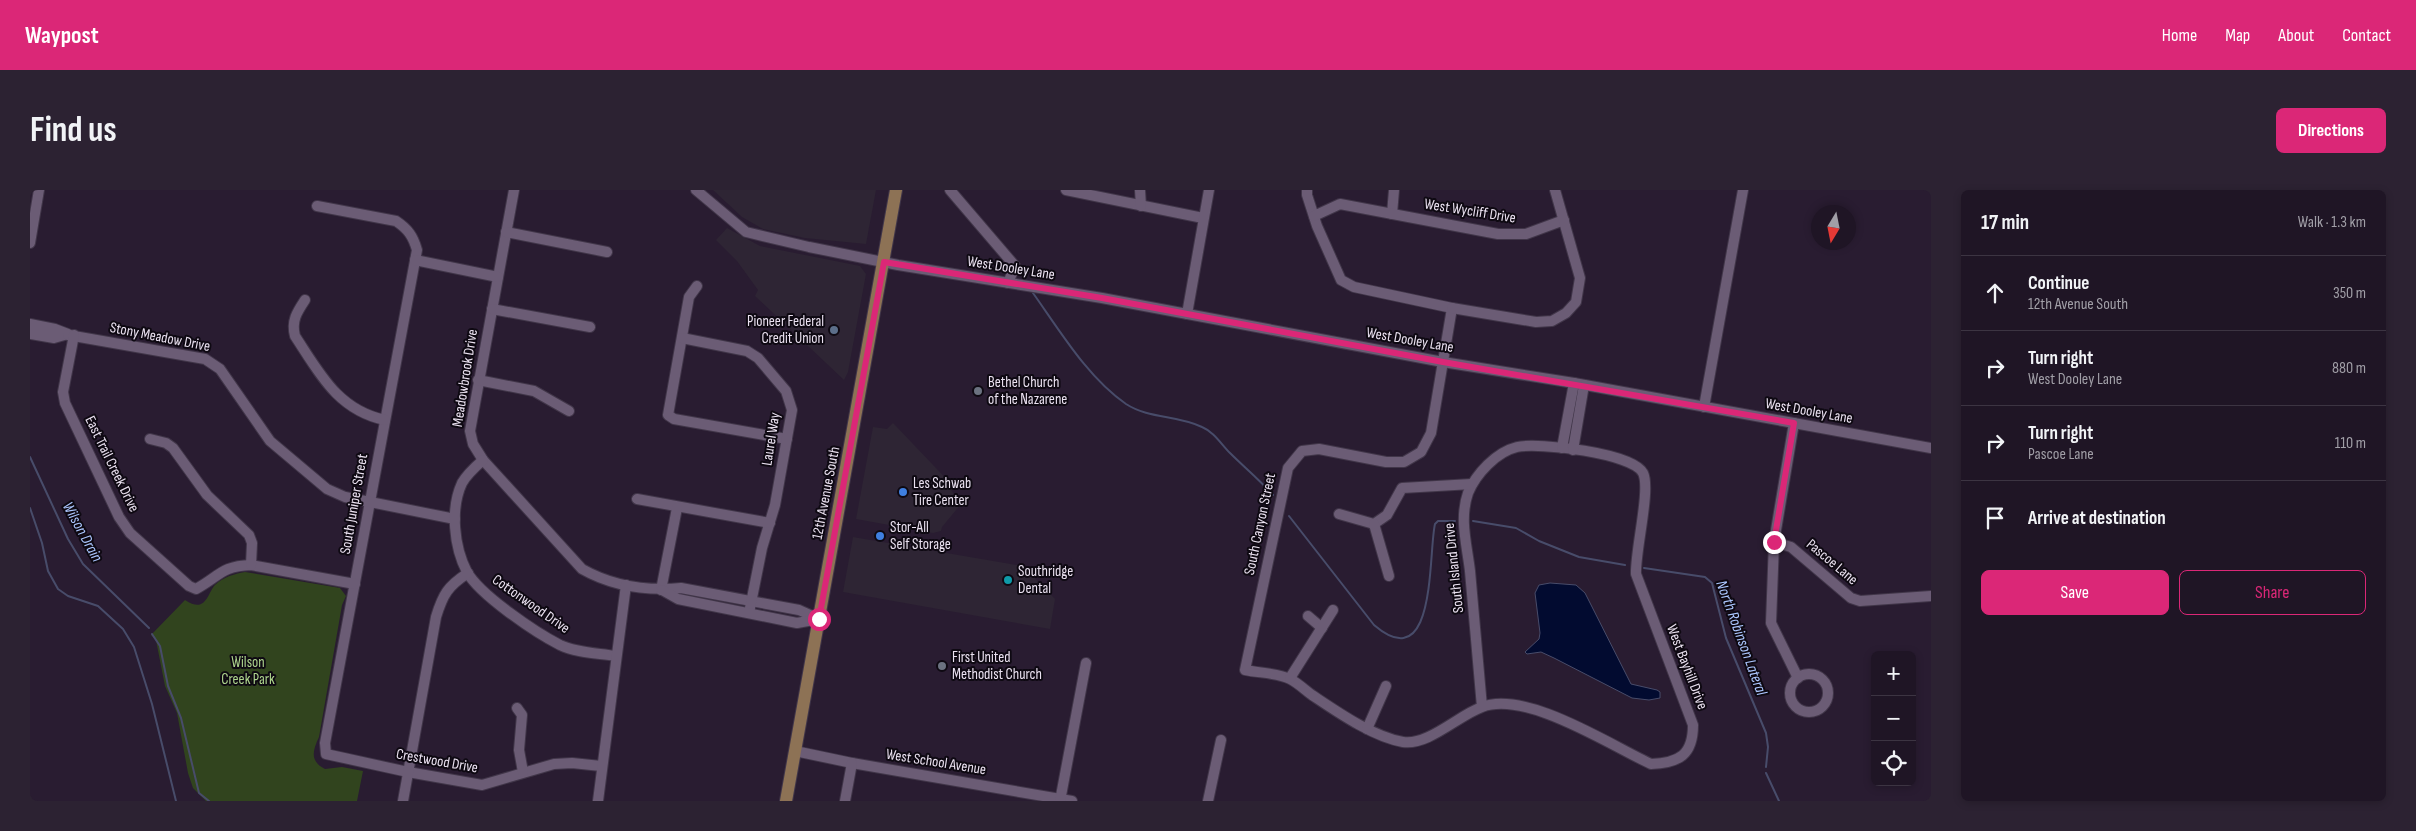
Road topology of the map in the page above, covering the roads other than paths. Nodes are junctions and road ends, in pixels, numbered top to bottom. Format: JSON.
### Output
{"nodes":[{"id":1,"x":36,"y":190,"type":"edge"},
{"id":2,"x":514,"y":190,"type":"edge"},
{"id":3,"x":696,"y":190,"type":"edge"},
{"id":4,"x":896,"y":190,"type":"edge"},
{"id":5,"x":950,"y":190,"type":"edge"},
{"id":6,"x":1066,"y":190,"type":"edge"},
{"id":7,"x":1140,"y":190,"type":"edge"},
{"id":8,"x":1209,"y":190,"type":"edge"},
{"id":9,"x":1307,"y":190,"type":"edge"},
{"id":10,"x":1394,"y":190,"type":"edge"},
{"id":11,"x":1555,"y":190,"type":"edge"},
{"id":12,"x":1743,"y":190,"type":"edge"},
{"id":13,"x":317,"y":206,"type":"dead end"},
{"id":14,"x":1140,"y":206,"type":"junction"},
{"id":15,"x":1392,"y":214,"type":"junction"},
{"id":16,"x":1314,"y":216,"type":"junction"},
{"id":17,"x":1203,"y":218,"type":"junction"},
{"id":18,"x":1564,"y":220,"type":"junction"},
{"id":19,"x":506,"y":232,"type":"junction"},
{"id":20,"x":30,"y":243,"type":"edge"},
{"id":21,"x":607,"y":252,"type":"dead end"},
{"id":22,"x":414,"y":260,"type":"junction"},
{"id":23,"x":884,"y":262,"type":"junction"},
{"id":24,"x":498,"y":277,"type":"junction"},
{"id":25,"x":1008,"y":283,"type":"junction"},
{"id":26,"x":697,"y":286,"type":"dead end"},
{"id":27,"x":306,"y":300,"type":"dead end"},
{"id":28,"x":1452,"y":308,"type":"junction"},
{"id":29,"x":492,"y":309,"type":"junction"},
{"id":30,"x":1187,"y":314,"type":"junction"},
{"id":31,"x":30,"y":324,"type":"edge"},
{"id":32,"x":590,"y":327,"type":"dead end"},
{"id":33,"x":30,"y":334,"type":"edge"},
{"id":34,"x":71,"y":335,"type":"junction"},
{"id":35,"x":682,"y":338,"type":"junction"},
{"id":36,"x":1443,"y":362,"type":"junction"},
{"id":37,"x":478,"y":380,"type":"junction"},
{"id":38,"x":1579,"y":384,"type":"junction"},
{"id":39,"x":1704,"y":407,"type":"junction"},
{"id":40,"x":568,"y":411,"type":"dead end"},
{"id":41,"x":385,"y":420,"type":"junction"},
{"id":42,"x":1794,"y":423,"type":"junction"},
{"id":43,"x":150,"y":439,"type":"dead end"},
{"id":44,"x":787,"y":439,"type":"junction"},
{"id":45,"x":1562,"y":448,"type":"junction"},
{"id":46,"x":1931,"y":448,"type":"edge"},
{"id":47,"x":1573,"y":450,"type":"junction"},
{"id":48,"x":483,"y":460,"type":"junction"},
{"id":49,"x":1472,"y":484,"type":"junction"},
{"id":50,"x":637,"y":499,"type":"dead end"},
{"id":51,"x":370,"y":502,"type":"junction"},
{"id":52,"x":677,"y":508,"type":"junction"},
{"id":53,"x":1339,"y":514,"type":"dead end"},
{"id":54,"x":455,"y":519,"type":"junction"},
{"id":55,"x":770,"y":523,"type":"junction"},
{"id":56,"x":1374,"y":524,"type":"junction"},
{"id":57,"x":1774,"y":542,"type":"junction"},
{"id":58,"x":251,"y":565,"type":"junction"},
{"id":59,"x":468,"y":573,"type":"junction"},
{"id":60,"x":1389,"y":576,"type":"dead end"},
{"id":61,"x":355,"y":584,"type":"junction"},
{"id":62,"x":626,"y":585,"type":"junction"},
{"id":63,"x":661,"y":590,"type":"junction"},
{"id":64,"x":1931,"y":596,"type":"edge"},
{"id":65,"x":751,"y":601,"type":"junction"},
{"id":66,"x":1332,"y":610,"type":"dead end"},
{"id":67,"x":749,"y":613,"type":"junction"},
{"id":68,"x":1308,"y":616,"type":"dead end"},
{"id":69,"x":819,"y":619,"type":"junction"},
{"id":70,"x":1322,"y":628,"type":"junction"},
{"id":71,"x":616,"y":656,"type":"junction"},
{"id":72,"x":1086,"y":662,"type":"dead end"},
{"id":73,"x":1246,"y":670,"type":"joint"},
{"id":74,"x":1290,"y":678,"type":"junction"},
{"id":75,"x":1798,"y":678,"type":"dead end"},
{"id":76,"x":1386,"y":686,"type":"dead end"},
{"id":77,"x":1482,"y":707,"type":"junction"},
{"id":78,"x":517,"y":708,"type":"dead end"},
{"id":79,"x":1367,"y":729,"type":"junction"},
{"id":80,"x":1220,"y":740,"type":"dead end"},
{"id":81,"x":795,"y":751,"type":"junction"},
{"id":82,"x":326,"y":754,"type":"joint"},
{"id":83,"x":852,"y":763,"type":"junction"},
{"id":84,"x":601,"y":766,"type":"junction"},
{"id":85,"x":408,"y":772,"type":"junction"},
{"id":86,"x":524,"y":772,"type":"junction"},
{"id":87,"x":1061,"y":800,"type":"edge"},
{"id":88,"x":403,"y":801,"type":"edge"},
{"id":89,"x":598,"y":801,"type":"edge"},
{"id":90,"x":786,"y":801,"type":"edge"},
{"id":91,"x":845,"y":801,"type":"edge"},
{"id":92,"x":1072,"y":801,"type":"edge"},
{"id":93,"x":1208,"y":801,"type":"edge"}],
"edges":[{"from":1,"to":20,"type":"street"},
{"from":2,"to":19,"type":"street","name":"Meadowbrook Drive"},
{"from":3,"to":23,"type":"street","name":"West Dooley Lane"},
{"from":4,"to":23,"type":"main road","name":"12th Avenue South"},
{"from":5,"to":25,"type":"street"},
{"from":6,"to":14,"type":"street"},
{"from":7,"to":14,"type":"street"},
{"from":8,"to":17,"type":"street"},
{"from":9,"to":16,"type":"street"},
{"from":10,"to":15,"type":"street"},
{"from":11,"to":18,"type":"street"},
{"from":12,"to":39,"type":"street"},
{"from":13,"to":22,"type":"street","name":"South Juniper Street"},
{"from":14,"to":17,"type":"street"},
{"from":15,"to":16,"type":"street","name":"West Wycliff Drive"},
{"from":15,"to":18,"type":"street","name":"West Wycliff Drive"},
{"from":16,"to":28,"type":"street"},
{"from":17,"to":30,"type":"street"},
{"from":18,"to":28,"type":"street"},
{"from":19,"to":21,"type":"street"},
{"from":19,"to":24,"type":"street","name":"Meadowbrook Drive"},
{"from":22,"to":24,"type":"street"},
{"from":22,"to":41,"type":"street","name":"South Juniper Street"},
{"from":23,"to":25,"type":"street","name":"West Dooley Lane"},
{"from":23,"to":69,"type":"main road","name":"12th Avenue South"},
{"from":24,"to":29,"type":"street","name":"Meadowbrook Drive"},
{"from":25,"to":30,"type":"street","name":"West Dooley Lane"},
{"from":26,"to":35,"type":"street"},
{"from":27,"to":41,"type":"street"},
{"from":28,"to":36,"type":"street","name":"South Canyon Street"},
{"from":29,"to":32,"type":"street"},
{"from":29,"to":37,"type":"street","name":"Meadowbrook Drive"},
{"from":30,"to":36,"type":"street","name":"West Dooley Lane"},
{"from":31,"to":34,"type":"street","name":"Stony Meadow Drive"},
{"from":33,"to":34,"type":"street","name":"Stony Meadow Drive"},
{"from":34,"to":51,"type":"street","name":"Stony Meadow Drive"},
{"from":34,"to":58,"type":"street","name":"East Trail Creek Drive"},
{"from":35,"to":44,"type":"street","name":"Laurel Way"},
{"from":35,"to":44,"type":"street"},
{"from":36,"to":38,"type":"street","name":"West Dooley Lane"},
{"from":36,"to":73,"type":"street","name":"South Canyon Street"},
{"from":37,"to":40,"type":"street"},
{"from":37,"to":48,"type":"street","name":"Meadowbrook Drive"},
{"from":38,"to":39,"type":"street","name":"West Dooley Lane"},
{"from":38,"to":45,"type":"street"},
{"from":38,"to":47,"type":"street"},
{"from":39,"to":42,"type":"street","name":"West Dooley Lane"},
{"from":41,"to":51,"type":"street","name":"South Juniper Street"},
{"from":42,"to":46,"type":"street","name":"West Dooley Lane"},
{"from":42,"to":57,"type":"street"},
{"from":43,"to":58,"type":"street"},
{"from":44,"to":55,"type":"street","name":"Laurel Way"},
{"from":45,"to":47,"type":"street","name":"South Island Drive"},
{"from":45,"to":49,"type":"street","name":"South Island Drive"},
{"from":47,"to":77,"type":"street","name":"West Bayhill Drive"},
{"from":48,"to":54,"type":"street","name":"Cottonwood Drive"},
{"from":48,"to":62,"type":"street","name":"Meadowbrook Drive"},
{"from":49,"to":56,"type":"street"},
{"from":49,"to":77,"type":"street","name":"South Island Drive"},
{"from":50,"to":52,"type":"street"},
{"from":51,"to":54,"type":"street","name":"Stony Meadow Drive"},
{"from":51,"to":61,"type":"street","name":"South Juniper Street"},
{"from":52,"to":55,"type":"street"},
{"from":52,"to":63,"type":"street"},
{"from":53,"to":56,"type":"street"},
{"from":54,"to":59,"type":"street","name":"Cottonwood Drive"},
{"from":55,"to":65,"type":"street","name":"Laurel Way"},
{"from":56,"to":60,"type":"street"},
{"from":57,"to":64,"type":"street","name":"Pascoe Lane"},
{"from":57,"to":75,"type":"street"},
{"from":58,"to":61,"type":"street","name":"East Trail Creek Drive"},
{"from":59,"to":71,"type":"street","name":"Cottonwood Drive"},
{"from":59,"to":85,"type":"street"},
{"from":61,"to":82,"type":"street","name":"South Juniper Street"},
{"from":62,"to":63,"type":"street","name":"Meadowbrook Drive"},
{"from":62,"to":71,"type":"street"},
{"from":63,"to":65,"type":"street","name":"Meadowbrook Drive"},
{"from":63,"to":67,"type":"street","name":"Meadowbrook Drive"},
{"from":65,"to":67,"type":"street","name":"Laurel Way"},
{"from":65,"to":69,"type":"street","name":"Meadowbrook Drive"},
{"from":66,"to":70,"type":"street"},
{"from":67,"to":69,"type":"street","name":"Meadowbrook Drive"},
{"from":68,"to":70,"type":"street"},
{"from":69,"to":81,"type":"main road","name":"12th Avenue South"},
{"from":70,"to":74,"type":"street"},
{"from":71,"to":84,"type":"street"},
{"from":72,"to":87,"type":"street"},
{"from":73,"to":74,"type":"street","name":"West Bayhill Drive"},
{"from":74,"to":79,"type":"street","name":"West Bayhill Drive"},
{"from":76,"to":79,"type":"street"},
{"from":77,"to":79,"type":"street","name":"West Bayhill Drive"},
{"from":78,"to":86,"type":"street"},
{"from":80,"to":93,"type":"street"},
{"from":81,"to":83,"type":"street","name":"West School Avenue"},
{"from":81,"to":90,"type":"main road","name":"12th Avenue South"},
{"from":82,"to":85,"type":"street","name":"Crestwood Drive"},
{"from":83,"to":87,"type":"street","name":"West School Avenue"},
{"from":83,"to":91,"type":"street"},
{"from":84,"to":86,"type":"street","name":"Crestwood Drive"},
{"from":84,"to":89,"type":"street"},
{"from":85,"to":86,"type":"street","name":"Crestwood Drive"},
{"from":85,"to":88,"type":"street"},
{"from":87,"to":92,"type":"street","name":"West School Avenue"}]}
